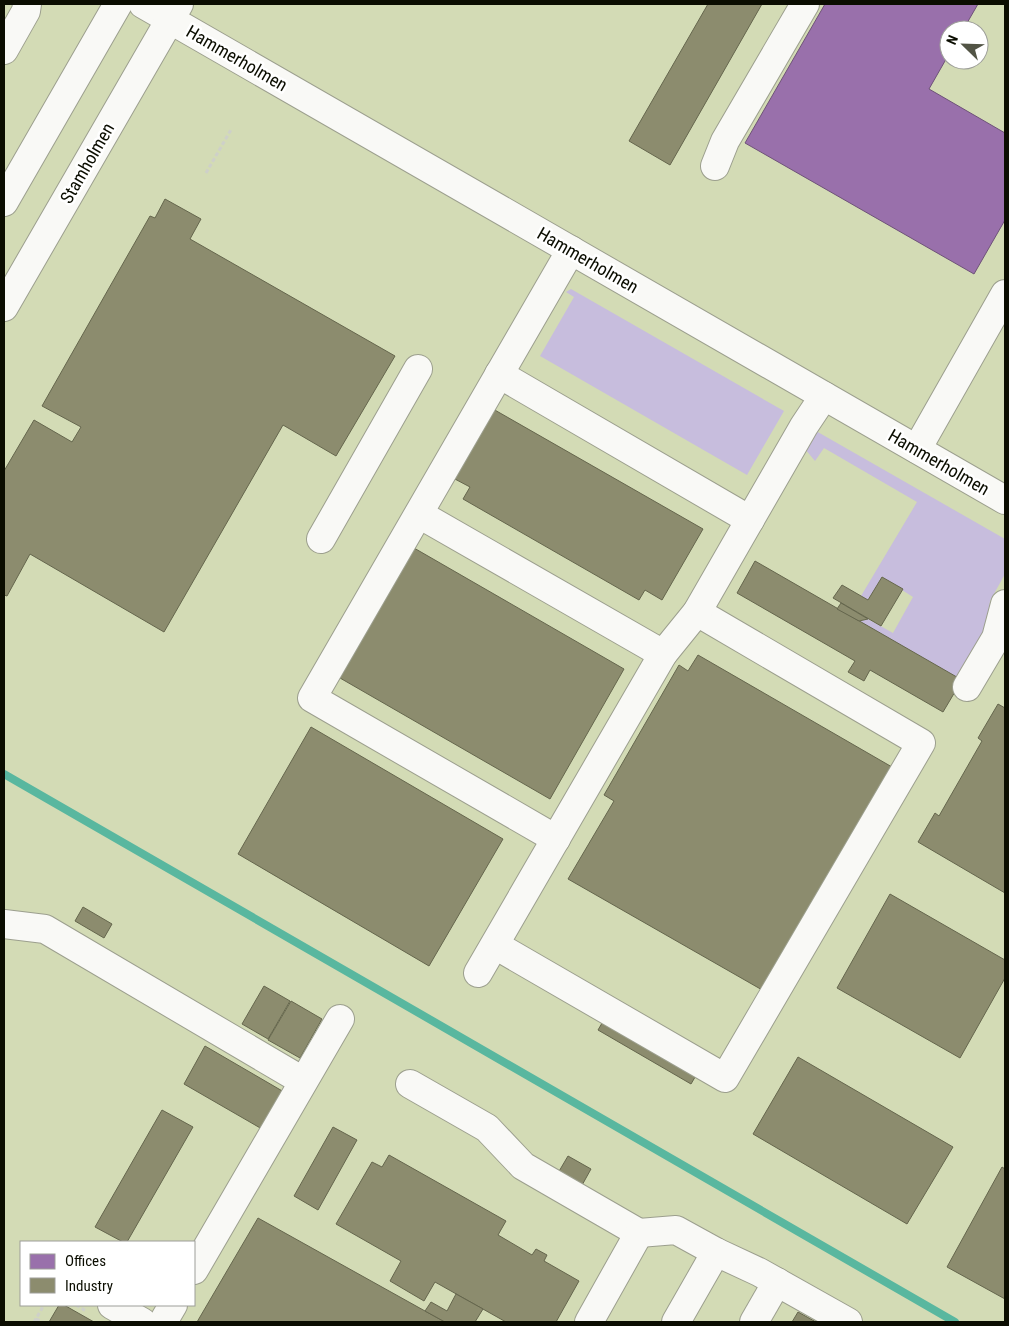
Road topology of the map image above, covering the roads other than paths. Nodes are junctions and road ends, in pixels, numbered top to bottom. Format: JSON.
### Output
{"nodes":[{"id":1,"x":27,"y":4,"type":"edge"},
{"id":2,"x":118,"y":4,"type":"edge"},
{"id":3,"x":143,"y":4,"type":"edge"},
{"id":4,"x":805,"y":4,"type":"edge"},
{"id":5,"x":175,"y":12,"type":"edge"},
{"id":6,"x":4,"y":50,"type":"edge"},
{"id":7,"x":715,"y":166,"type":"dead end"},
{"id":8,"x":4,"y":202,"type":"edge"},
{"id":9,"x":571,"y":250,"type":"junction"},
{"id":10,"x":1005,"y":294,"type":"edge"},
{"id":11,"x":4,"y":307,"type":"edge"},
{"id":12,"x":418,"y":369,"type":"dead end"},
{"id":13,"x":499,"y":374,"type":"junction"},
{"id":14,"x":824,"y":396,"type":"junction"},
{"id":15,"x":916,"y":449,"type":"junction"},
{"id":16,"x":1005,"y":500,"type":"edge"},
{"id":17,"x":419,"y":514,"type":"junction"},
{"id":18,"x":750,"y":520,"type":"junction"},
{"id":19,"x":321,"y":538,"type":"dead end"},
{"id":20,"x":1005,"y":604,"type":"edge"},
{"id":21,"x":697,"y":612,"type":"junction"},
{"id":22,"x":663,"y":654,"type":"junction"},
{"id":23,"x":967,"y":687,"type":"dead end"},
{"id":24,"x":556,"y":839,"type":"junction"},
{"id":25,"x":4,"y":924,"type":"edge"},
{"id":26,"x":495,"y":945,"type":"junction"},
{"id":27,"x":478,"y":973,"type":"dead end"},
{"id":28,"x":340,"y":1019,"type":"dead end"},
{"id":29,"x":303,"y":1081,"type":"junction"},
{"id":30,"x":410,"y":1084,"type":"dead end"},
{"id":31,"x":640,"y":1232,"type":"junction"},
{"id":32,"x":716,"y":1252,"type":"junction"},
{"id":33,"x":195,"y":1268,"type":"edge"},
{"id":34,"x":777,"y":1282,"type":"junction"},
{"id":35,"x":114,"y":1306,"type":"edge"},
{"id":36,"x":172,"y":1306,"type":"edge"},
{"id":37,"x":142,"y":1322,"type":"edge"},
{"id":38,"x":163,"y":1322,"type":"edge"},
{"id":39,"x":589,"y":1322,"type":"edge"},
{"id":40,"x":676,"y":1322,"type":"edge"},
{"id":41,"x":754,"y":1322,"type":"edge"},
{"id":42,"x":848,"y":1322,"type":"edge"}],
"edges":[{"from":1,"to":6,"type":"street"},
{"from":2,"to":8,"type":"street"},
{"from":3,"to":5,"type":"street"},
{"from":4,"to":7,"type":"street"},
{"from":5,"to":9,"type":"street","name":"Hammerholmen"},
{"from":5,"to":11,"type":"street","name":"Stamholmen"},
{"from":9,"to":13,"type":"street"},
{"from":9,"to":14,"type":"street","name":"Hammerholmen"},
{"from":10,"to":15,"type":"street"},
{"from":12,"to":19,"type":"street"},
{"from":13,"to":17,"type":"street"},
{"from":13,"to":18,"type":"street"},
{"from":14,"to":15,"type":"street","name":"Hammerholmen"},
{"from":14,"to":18,"type":"street"},
{"from":15,"to":16,"type":"street","name":"Hammerholmen"},
{"from":17,"to":22,"type":"street"},
{"from":17,"to":24,"type":"street"},
{"from":18,"to":21,"type":"street"},
{"from":20,"to":23,"type":"street"},
{"from":21,"to":22,"type":"street"},
{"from":21,"to":26,"type":"street"},
{"from":22,"to":24,"type":"street"},
{"from":24,"to":26,"type":"street"},
{"from":25,"to":29,"type":"street"},
{"from":26,"to":27,"type":"street"},
{"from":28,"to":29,"type":"street"},
{"from":29,"to":33,"type":"street"},
{"from":30,"to":31,"type":"street"},
{"from":31,"to":32,"type":"street"},
{"from":31,"to":39,"type":"street"},
{"from":32,"to":34,"type":"street"},
{"from":32,"to":40,"type":"street"},
{"from":34,"to":41,"type":"street"},
{"from":34,"to":42,"type":"street"},
{"from":35,"to":37,"type":"street"},
{"from":36,"to":38,"type":"street"}]}
